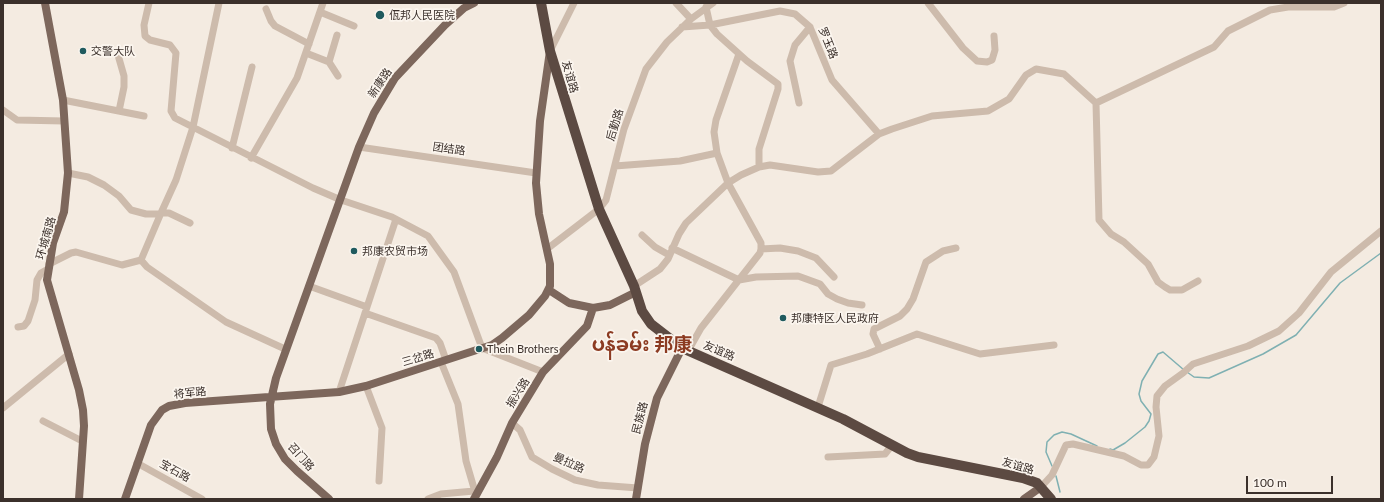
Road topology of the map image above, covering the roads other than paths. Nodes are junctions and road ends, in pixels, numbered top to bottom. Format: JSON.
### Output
{"nodes":[{"id":1,"x":45,"y":3,"type":"edge"},
{"id":2,"x":149,"y":3,"type":"edge"},
{"id":3,"x":219,"y":3,"type":"edge"},
{"id":4,"x":323,"y":3,"type":"edge"},
{"id":5,"x":474,"y":3,"type":"edge"},
{"id":6,"x":541,"y":3,"type":"edge"},
{"id":7,"x":574,"y":3,"type":"edge"},
{"id":8,"x":676,"y":3,"type":"edge"},
{"id":9,"x":713,"y":3,"type":"edge"},
{"id":10,"x":928,"y":3,"type":"edge"},
{"id":11,"x":1344,"y":3,"type":"edge"},
{"id":12,"x":706,"y":7,"type":"junction"},
{"id":13,"x":266,"y":9,"type":"dead end"},
{"id":14,"x":320,"y":12,"type":"junction"},
{"id":15,"x":691,"y":19,"type":"junction"},
{"id":16,"x":710,"y":25,"type":"junction"},
{"id":17,"x":354,"y":26,"type":"dead end"},
{"id":18,"x":682,"y":27,"type":"junction"},
{"id":19,"x":810,"y":27,"type":"junction"},
{"id":20,"x":338,"y":35,"type":"dead end"},
{"id":21,"x":994,"y":36,"type":"dead end"},
{"id":22,"x":309,"y":44,"type":"junction"},
{"id":23,"x":550,"y":51,"type":"junction"},
{"id":24,"x":306,"y":53,"type":"junction"},
{"id":25,"x":739,"y":54,"type":"junction"},
{"id":26,"x":118,"y":55,"type":"dead end"},
{"id":27,"x":329,"y":62,"type":"junction"},
{"id":28,"x":252,"y":67,"type":"dead end"},
{"id":29,"x":338,"y":76,"type":"dead end"},
{"id":30,"x":63,"y":100,"type":"junction"},
{"id":31,"x":799,"y":103,"type":"dead end"},
{"id":32,"x":1096,"y":103,"type":"junction"},
{"id":33,"x":3,"y":110,"type":"edge"},
{"id":34,"x":119,"y":111,"type":"junction"},
{"id":35,"x":144,"y":116,"type":"dead end"},
{"id":36,"x":64,"y":121,"type":"junction"},
{"id":37,"x":192,"y":128,"type":"junction"},
{"id":38,"x":879,"y":134,"type":"junction"},
{"id":39,"x":359,"y":147,"type":"junction"},
{"id":40,"x":232,"y":148,"type":"junction"},
{"id":41,"x":717,"y":153,"type":"junction"},
{"id":42,"x":251,"y":158,"type":"junction"},
{"id":43,"x":615,"y":166,"type":"junction"},
{"id":44,"x":759,"y":167,"type":"junction"},
{"id":45,"x":68,"y":173,"type":"junction"},
{"id":46,"x":536,"y":173,"type":"junction"},
{"id":47,"x":728,"y":184,"type":"junction"},
{"id":48,"x":341,"y":200,"type":"junction"},
{"id":49,"x":599,"y":209,"type":"junction"},
{"id":50,"x":160,"y":214,"type":"junction"},
{"id":51,"x":396,"y":219,"type":"junction"},
{"id":52,"x":190,"y":223,"type":"dead end"},
{"id":53,"x":1381,"y":232,"type":"edge"},
{"id":54,"x":642,"y":235,"type":"dead end"},
{"id":55,"x":956,"y":248,"type":"dead end"},
{"id":56,"x":547,"y":249,"type":"junction"},
{"id":57,"x":761,"y":249,"type":"junction"},
{"id":58,"x":671,"y":252,"type":"junction"},
{"id":59,"x":141,"y":260,"type":"junction"},
{"id":60,"x":49,"y":266,"type":"junction"},
{"id":61,"x":834,"y":277,"type":"dead end"},
{"id":62,"x":739,"y":280,"type":"junction"},
{"id":63,"x":1198,"y":282,"type":"dead end"},
{"id":64,"x":309,"y":286,"type":"junction"},
{"id":65,"x":635,"y":289,"type":"junction"},
{"id":66,"x":549,"y":290,"type":"junction"},
{"id":67,"x":862,"y":305,"type":"dead end"},
{"id":68,"x":593,"y":308,"type":"junction"},
{"id":69,"x":366,"y":310,"type":"junction"},
{"id":70,"x":18,"y":327,"type":"dead end"},
{"id":71,"x":1054,"y":345,"type":"dead end"},
{"id":72,"x":482,"y":348,"type":"junction"},
{"id":73,"x":285,"y":349,"type":"junction"},
{"id":74,"x":685,"y":349,"type":"junction"},
{"id":75,"x":880,"y":349,"type":"junction"},
{"id":76,"x":69,"y":354,"type":"junction"},
{"id":77,"x":443,"y":361,"type":"junction"},
{"id":78,"x":543,"y":372,"type":"junction"},
{"id":79,"x":366,"y":386,"type":"junction"},
{"id":80,"x":339,"y":392,"type":"junction"},
{"id":81,"x":271,"y":398,"type":"junction"},
{"id":82,"x":818,"y":407,"type":"junction"},
{"id":83,"x":3,"y":408,"type":"edge"},
{"id":84,"x":43,"y":421,"type":"dead end"},
{"id":85,"x":512,"y":423,"type":"junction"},
{"id":86,"x":82,"y":441,"type":"junction"},
{"id":87,"x":892,"y":445,"type":"junction"},
{"id":88,"x":828,"y":457,"type":"dead end"},
{"id":89,"x":137,"y":463,"type":"junction"},
{"id":90,"x":379,"y":481,"type":"dead end"},
{"id":91,"x":1041,"y":487,"type":"junction"},
{"id":92,"x":638,"y":488,"type":"junction"},
{"id":93,"x":475,"y":495,"type":"edge"},
{"id":94,"x":79,"y":499,"type":"edge"},
{"id":95,"x":125,"y":499,"type":"edge"},
{"id":96,"x":202,"y":499,"type":"edge"},
{"id":97,"x":329,"y":499,"type":"edge"},
{"id":98,"x":428,"y":499,"type":"edge"},
{"id":99,"x":636,"y":499,"type":"edge"},
{"id":100,"x":1024,"y":499,"type":"edge"},
{"id":101,"x":1051,"y":499,"type":"edge"}],
"edges":[{"from":1,"to":30,"type":"main road","name":"环城南路"},
{"from":2,"to":37,"type":"street"},
{"from":3,"to":37,"type":"street"},
{"from":4,"to":14,"type":"street"},
{"from":5,"to":39,"type":"main road","name":"新康路"},
{"from":6,"to":23,"type":"highway","name":"友谊路"},
{"from":7,"to":23,"type":"street"},
{"from":8,"to":15,"type":"street"},
{"from":9,"to":12,"type":"street","name":"后勤路"},
{"from":10,"to":21,"type":"street"},
{"from":11,"to":32,"type":"street"},
{"from":12,"to":15,"type":"street","name":"后勤路"},
{"from":12,"to":16,"type":"street"},
{"from":13,"to":22,"type":"street"},
{"from":14,"to":17,"type":"street"},
{"from":14,"to":22,"type":"street"},
{"from":15,"to":18,"type":"street","name":"后勤路"},
{"from":16,"to":18,"type":"street","name":"罗玉路"},
{"from":16,"to":19,"type":"street","name":"罗玉路"},
{"from":16,"to":25,"type":"street"},
{"from":18,"to":43,"type":"street","name":"后勤路"},
{"from":19,"to":31,"type":"street"},
{"from":19,"to":38,"type":"street","name":"罗玉路"},
{"from":20,"to":27,"type":"street"},
{"from":22,"to":24,"type":"street"},
{"from":23,"to":46,"type":"main road"},
{"from":23,"to":49,"type":"highway","name":"友谊路"},
{"from":24,"to":27,"type":"street"},
{"from":24,"to":42,"type":"street"},
{"from":25,"to":41,"type":"street"},
{"from":25,"to":44,"type":"street"},
{"from":26,"to":34,"type":"street"},
{"from":27,"to":29,"type":"street"},
{"from":28,"to":40,"type":"street"},
{"from":30,"to":34,"type":"street"},
{"from":30,"to":36,"type":"main road","name":"环城南路"},
{"from":32,"to":38,"type":"street"},
{"from":32,"to":63,"type":"street"},
{"from":33,"to":36,"type":"street"},
{"from":34,"to":35,"type":"street"},
{"from":36,"to":45,"type":"main road","name":"环城南路"},
{"from":37,"to":40,"type":"street"},
{"from":37,"to":50,"type":"street"},
{"from":38,"to":44,"type":"street"},
{"from":39,"to":46,"type":"street","name":"团结路"},
{"from":39,"to":48,"type":"main road","name":"新康路"},
{"from":40,"to":42,"type":"street"},
{"from":41,"to":43,"type":"street"},
{"from":41,"to":47,"type":"street"},
{"from":42,"to":48,"type":"street"},
{"from":43,"to":49,"type":"street","name":"后勤路"},
{"from":44,"to":47,"type":"street"},
{"from":45,"to":50,"type":"street"},
{"from":45,"to":60,"type":"main road","name":"环城南路"},
{"from":46,"to":56,"type":"main road"},
{"from":47,"to":57,"type":"street"},
{"from":47,"to":58,"type":"street"},
{"from":48,"to":51,"type":"street"},
{"from":48,"to":64,"type":"main road","name":"新康路"},
{"from":49,"to":56,"type":"street","name":"后勤路"},
{"from":49,"to":65,"type":"highway","name":"友谊路"},
{"from":50,"to":52,"type":"street"},
{"from":50,"to":59,"type":"street"},
{"from":51,"to":69,"type":"street"},
{"from":51,"to":72,"type":"street"},
{"from":53,"to":91,"type":"street"},
{"from":54,"to":58,"type":"street"},
{"from":55,"to":75,"type":"street"},
{"from":56,"to":66,"type":"main road"},
{"from":57,"to":61,"type":"street"},
{"from":57,"to":62,"type":"street"},
{"from":58,"to":62,"type":"street"},
{"from":58,"to":65,"type":"street"},
{"from":59,"to":60,"type":"street"},
{"from":59,"to":73,"type":"street"},
{"from":60,"to":70,"type":"street"},
{"from":60,"to":76,"type":"main road","name":"环城南路"},
{"from":62,"to":67,"type":"street"},
{"from":62,"to":74,"type":"street"},
{"from":64,"to":69,"type":"street"},
{"from":64,"to":73,"type":"main road","name":"新康路"},
{"from":65,"to":68,"type":"main road"},
{"from":65,"to":74,"type":"highway","name":"友谊路"},
{"from":66,"to":68,"type":"main road"},
{"from":66,"to":72,"type":"main road","name":"三岔路"},
{"from":68,"to":78,"type":"main road","name":"振兴路"},
{"from":69,"to":77,"type":"street"},
{"from":69,"to":80,"type":"street"},
{"from":71,"to":75,"type":"street"},
{"from":72,"to":77,"type":"main road","name":"三岔路"},
{"from":72,"to":78,"type":"street"},
{"from":73,"to":81,"type":"main road","name":"新康路"},
{"from":74,"to":82,"type":"highway","name":"友谊路"},
{"from":74,"to":92,"type":"main road","name":"民族路"},
{"from":75,"to":82,"type":"street"},
{"from":76,"to":83,"type":"street"},
{"from":76,"to":86,"type":"main road","name":"环城南路"},
{"from":77,"to":79,"type":"main road","name":"三岔路"},
{"from":77,"to":93,"type":"street"},
{"from":78,"to":85,"type":"main road","name":"振兴路"},
{"from":79,"to":80,"type":"main road","name":"三岔路"},
{"from":79,"to":90,"type":"street"},
{"from":80,"to":81,"type":"main road","name":"三岔路"},
{"from":81,"to":89,"type":"main road","name":"将军路"},
{"from":81,"to":97,"type":"main road","name":"召门路"},
{"from":82,"to":87,"type":"highway","name":"友谊路"},
{"from":84,"to":86,"type":"street"},
{"from":85,"to":92,"type":"street","name":"曼拉路"},
{"from":85,"to":93,"type":"main road","name":"振兴路"},
{"from":86,"to":94,"type":"main road","name":"环城南路"},
{"from":87,"to":88,"type":"street"},
{"from":87,"to":91,"type":"highway","name":"友谊路"},
{"from":89,"to":95,"type":"main road","name":"将军路"},
{"from":89,"to":96,"type":"street","name":"宝石路"},
{"from":91,"to":100,"type":"main road"},
{"from":91,"to":101,"type":"highway","name":"友谊路"},
{"from":92,"to":99,"type":"main road","name":"民族路"},
{"from":93,"to":98,"type":"street"}]}
